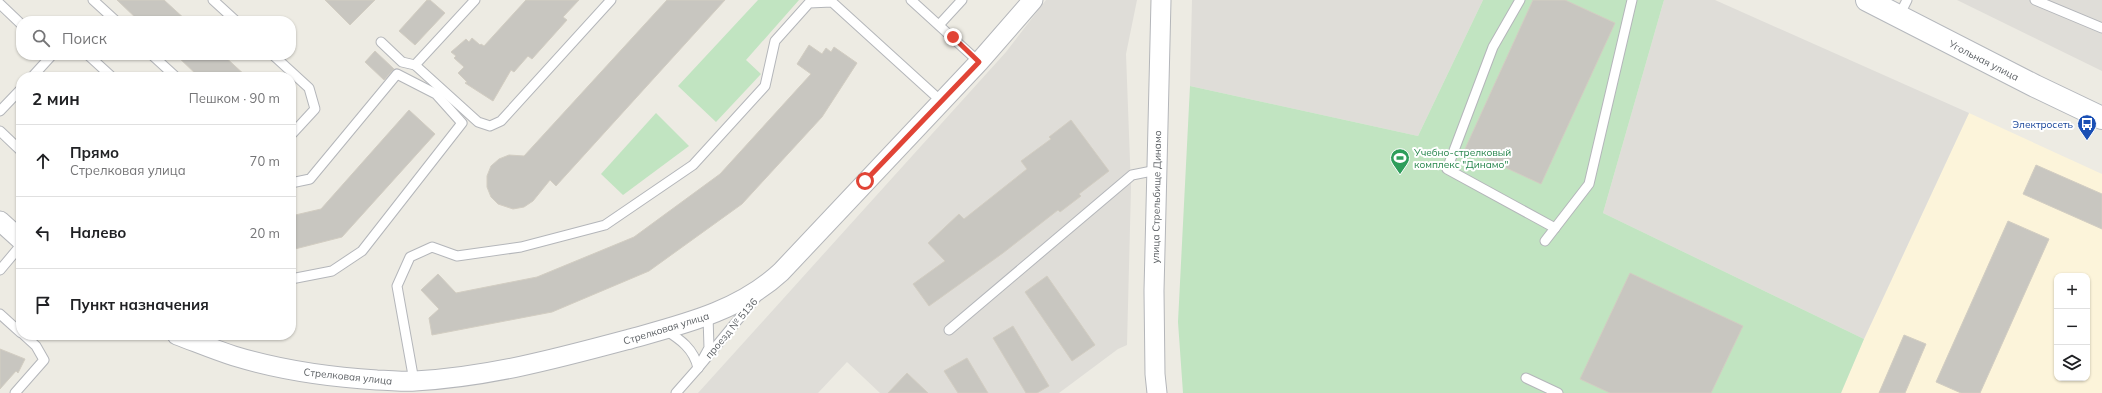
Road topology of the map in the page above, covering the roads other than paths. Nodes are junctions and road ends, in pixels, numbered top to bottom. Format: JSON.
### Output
{"nodes":[{"id":1,"x":93,"y":0,"type":"edge"},
{"id":2,"x":213,"y":0,"type":"edge"},
{"id":3,"x":475,"y":0,"type":"edge"},
{"id":4,"x":611,"y":0,"type":"edge"},
{"id":5,"x":911,"y":0,"type":"edge"},
{"id":6,"x":962,"y":0,"type":"edge"},
{"id":7,"x":1033,"y":0,"type":"edge"},
{"id":8,"x":1161,"y":0,"type":"edge"},
{"id":9,"x":1520,"y":0,"type":"edge"},
{"id":10,"x":1632,"y":0,"type":"edge"},
{"id":11,"x":2035,"y":0,"type":"edge"},
{"id":12,"x":831,"y":1,"type":"edge"},
{"id":13,"x":1874,"y":1,"type":"edge"},
{"id":14,"x":0,"y":4,"type":"edge"},
{"id":15,"x":1903,"y":8,"type":"edge"},
{"id":16,"x":111,"y":16,"type":"edge"},
{"id":17,"x":231,"y":16,"type":"edge"},
{"id":18,"x":16,"y":19,"type":"edge"},
{"id":19,"x":939,"y":26,"type":"junction"},
{"id":20,"x":2102,"y":28,"type":"edge"},
{"id":21,"x":381,"y":42,"type":"dead end"},
{"id":22,"x":47,"y":60,"type":"edge"},
{"id":23,"x":93,"y":60,"type":"edge"},
{"id":24,"x":157,"y":60,"type":"edge"},
{"id":25,"x":278,"y":60,"type":"edge"},
{"id":26,"x":979,"y":62,"type":"junction"},
{"id":27,"x":415,"y":65,"type":"junction"},
{"id":28,"x":37,"y":72,"type":"edge"},
{"id":29,"x":107,"y":72,"type":"edge"},
{"id":30,"x":171,"y":72,"type":"edge"},
{"id":31,"x":292,"y":72,"type":"edge"},
{"id":32,"x":296,"y":76,"type":"edge"},
{"id":33,"x":439,"y":91,"type":"junction"},
{"id":34,"x":16,"y":94,"type":"edge"},
{"id":35,"x":941,"y":101,"type":"junction"},
{"id":36,"x":0,"y":111,"type":"edge"},
{"id":37,"x":2102,"y":118,"type":"edge"},
{"id":38,"x":296,"y":130,"type":"edge"},
{"id":39,"x":0,"y":131,"type":"edge"},
{"id":40,"x":16,"y":146,"type":"edge"},
{"id":41,"x":1157,"y":170,"type":"junction"},
{"id":42,"x":296,"y":182,"type":"edge"},
{"id":43,"x":0,"y":221,"type":"edge"},
{"id":44,"x":1555,"y":228,"type":"junction"},
{"id":45,"x":16,"y":235,"type":"edge"},
{"id":46,"x":1545,"y":241,"type":"dead end"},
{"id":47,"x":16,"y":251,"type":"edge"},
{"id":48,"x":0,"y":270,"type":"edge"},
{"id":49,"x":296,"y":278,"type":"edge"},
{"id":50,"x":764,"y":288,"type":"junction"},
{"id":51,"x":0,"y":314,"type":"edge"},
{"id":52,"x":708,"y":316,"type":"junction"},
{"id":53,"x":16,"y":328,"type":"edge"},
{"id":54,"x":665,"y":330,"type":"junction"},
{"id":55,"x":949,"y":330,"type":"dead end"},
{"id":56,"x":29,"y":340,"type":"edge"},
{"id":57,"x":191,"y":340,"type":"edge"},
{"id":58,"x":698,"y":368,"type":"junction"},
{"id":59,"x":1526,"y":378,"type":"dead end"},
{"id":60,"x":414,"y":382,"type":"junction"},
{"id":61,"x":15,"y":393,"type":"edge"},
{"id":62,"x":676,"y":393,"type":"edge"},
{"id":63,"x":1157,"y":393,"type":"edge"},
{"id":64,"x":1558,"y":393,"type":"edge"}],
"edges":[{"from":1,"to":16,"type":"lane"},
{"from":2,"to":17,"type":"lane"},
{"from":3,"to":27,"type":"lane"},
{"from":4,"to":33,"type":"lane"},
{"from":5,"to":19,"type":"lane"},
{"from":6,"to":19,"type":"lane"},
{"from":7,"to":26,"type":"street","name":"Стрелковая улица"},
{"from":8,"to":41,"type":"street","name":"улица Стрельбище Динамо"},
{"from":9,"to":44,"type":"lane"},
{"from":10,"to":44,"type":"lane"},
{"from":11,"to":20,"type":"lane"},
{"from":12,"to":35,"type":"lane"},
{"from":12,"to":60,"type":"lane"},
{"from":13,"to":15,"type":"street","name":"Угольная улица"},
{"from":14,"to":18,"type":"lane"},
{"from":15,"to":37,"type":"street","name":"Угольная улица"},
{"from":19,"to":26,"type":"lane"},
{"from":21,"to":27,"type":"lane"},
{"from":22,"to":28,"type":"lane"},
{"from":23,"to":29,"type":"lane"},
{"from":24,"to":30,"type":"lane"},
{"from":25,"to":31,"type":"lane"},
{"from":26,"to":35,"type":"street","name":"Стрелковая улица"},
{"from":27,"to":33,"type":"lane"},
{"from":32,"to":38,"type":"lane"},
{"from":33,"to":42,"type":"lane"},
{"from":33,"to":49,"type":"lane"},
{"from":34,"to":36,"type":"lane"},
{"from":35,"to":50,"type":"street","name":"Стрелковая улица"},
{"from":39,"to":40,"type":"lane"},
{"from":41,"to":55,"type":"lane"},
{"from":41,"to":63,"type":"street","name":"улица Стрельбище Динамо"},
{"from":43,"to":45,"type":"street"},
{"from":44,"to":46,"type":"lane"},
{"from":47,"to":48,"type":"lane"},
{"from":50,"to":52,"type":"street","name":"Стрелковая улица"},
{"from":50,"to":58,"type":"lane","name":"проезд № 5136"},
{"from":51,"to":53,"type":"lane"},
{"from":52,"to":54,"type":"street","name":"Стрелковая улица"},
{"from":52,"to":58,"type":"lane","name":"проезд № 5136"},
{"from":54,"to":58,"type":"lane","name":"проезд № 5136"},
{"from":54,"to":60,"type":"street","name":"Стрелковая улица"},
{"from":56,"to":61,"type":"lane"},
{"from":57,"to":60,"type":"street","name":"Стрелковая улица"},
{"from":58,"to":62,"type":"lane","name":"проезд № 5136"},
{"from":59,"to":64,"type":"lane"}]}
